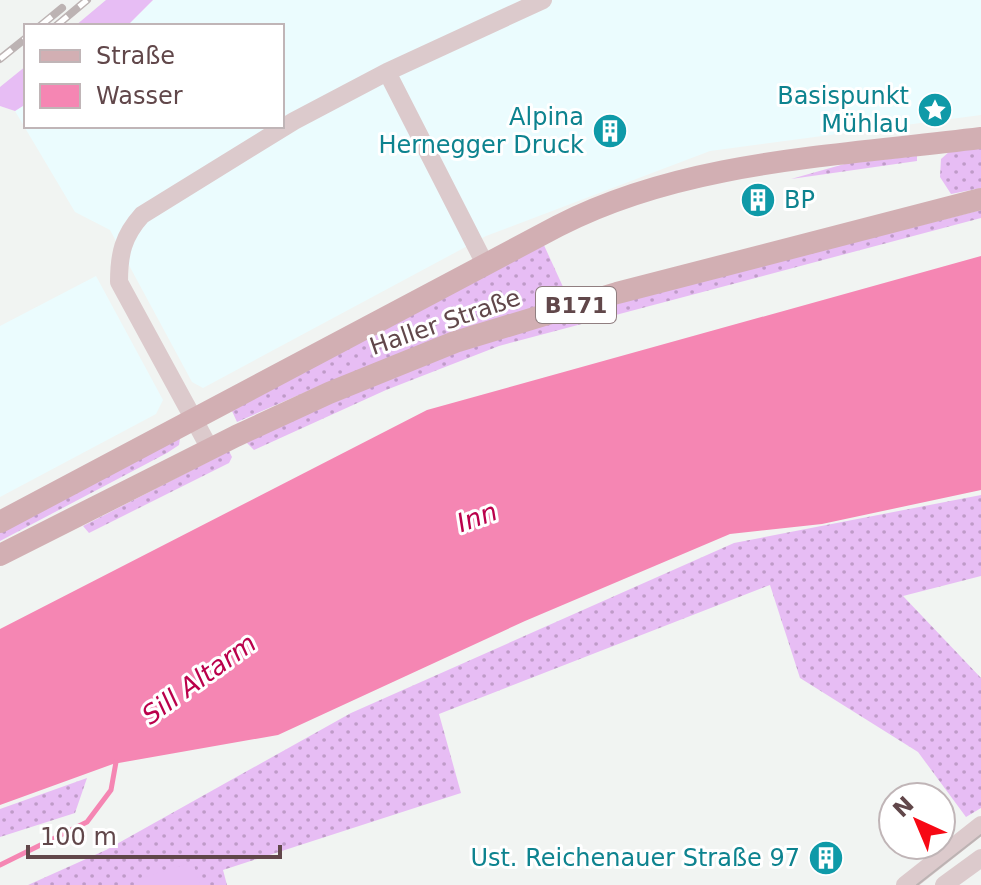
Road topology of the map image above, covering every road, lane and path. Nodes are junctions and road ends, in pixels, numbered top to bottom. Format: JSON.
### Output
{"nodes":[{"id":1,"x":543,"y":0,"type":"edge"},
{"id":2,"x":387,"y":72,"type":"junction"},
{"id":3,"x":981,"y":138,"type":"edge"},
{"id":4,"x":936,"y":192,"type":"dead end"},
{"id":5,"x":981,"y":199,"type":"edge"},
{"id":6,"x":957,"y":205,"type":"junction"},
{"id":7,"x":485,"y":264,"type":"junction"},
{"id":8,"x":194,"y":419,"type":"junction"},
{"id":9,"x":210,"y":449,"type":"junction"},
{"id":10,"x":0,"y":522,"type":"edge"},
{"id":11,"x":0,"y":555,"type":"edge"},
{"id":12,"x":981,"y":825,"type":"edge"},
{"id":13,"x":981,"y":858,"type":"edge"},
{"id":14,"x":905,"y":885,"type":"edge"},
{"id":15,"x":944,"y":885,"type":"edge"}],
"edges":[{"from":1,"to":2,"type":"street"},
{"from":2,"to":7,"type":"street","name":"Haller Straße"},
{"from":2,"to":8,"type":"street"},
{"from":3,"to":7,"type":"main road","name":"Haller Straße"},
{"from":4,"to":6,"type":"main road"},
{"from":5,"to":6,"type":"main road","name":"Haller Straße","number":"B171"},
{"from":6,"to":9,"type":"main road","name":"Haller Straße","number":"B171"},
{"from":7,"to":8,"type":"main road","name":"Haller Straße"},
{"from":8,"to":9,"type":"street"},
{"from":8,"to":10,"type":"main road","name":"Haller Straße"},
{"from":9,"to":11,"type":"main road","name":"Haller Straße","number":"B171"},
{"from":12,"to":14,"type":"street"},
{"from":13,"to":15,"type":"street"}]}
